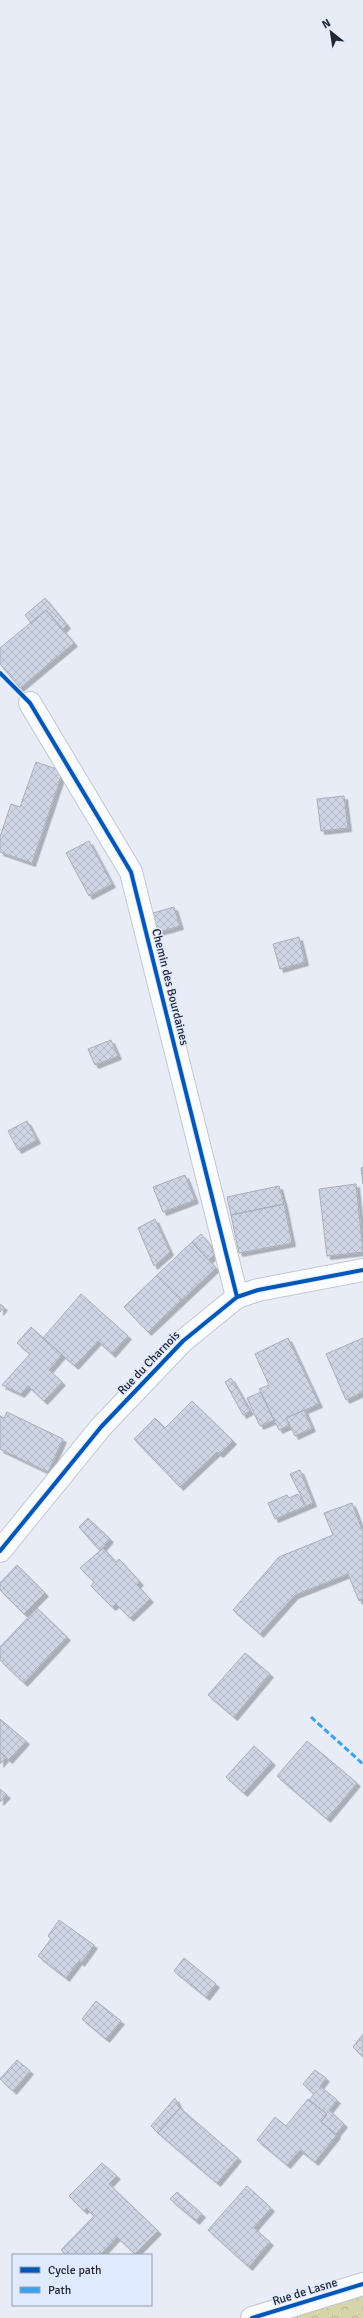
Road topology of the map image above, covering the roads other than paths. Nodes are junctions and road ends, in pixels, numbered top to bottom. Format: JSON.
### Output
{"nodes":[{"id":1,"x":30,"y":703,"type":"dead end"},
{"id":2,"x":363,"y":1270,"type":"edge"},
{"id":3,"x":237,"y":1298,"type":"junction"},
{"id":4,"x":0,"y":1551,"type":"edge"},
{"id":5,"x":363,"y":2284,"type":"edge"},
{"id":6,"x":252,"y":2318,"type":"edge"}],
"edges":[{"from":1,"to":3,"type":"street","name":"Chemin des Bourdaines"},
{"from":2,"to":3,"type":"street","name":"Rue du Charnois"},
{"from":3,"to":4,"type":"street","name":"Rue du Charnois"},
{"from":5,"to":6,"type":"street","name":"Rue de Lasne"}]}
